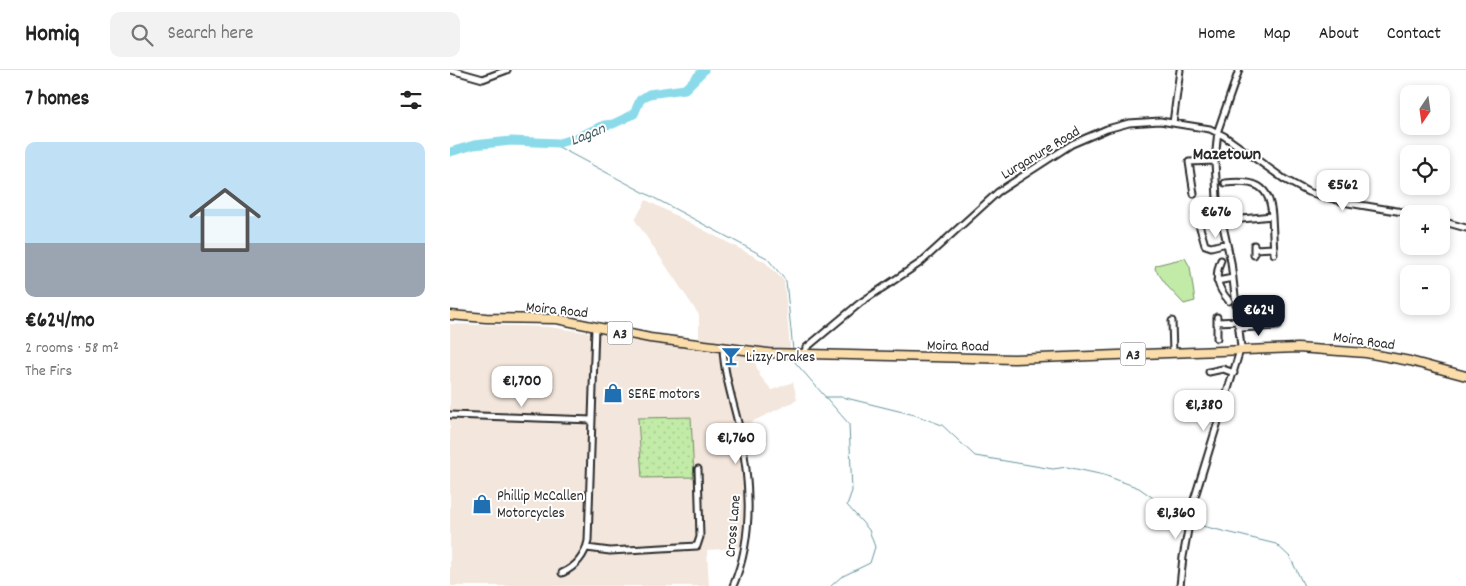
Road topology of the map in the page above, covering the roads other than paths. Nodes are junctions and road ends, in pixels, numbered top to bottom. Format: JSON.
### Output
{"nodes":[{"id":1,"x":451,"y":70,"type":"edge"},
{"id":2,"x":507,"y":70,"type":"edge"},
{"id":3,"x":1180,"y":70,"type":"edge"},
{"id":4,"x":1238,"y":70,"type":"edge"},
{"id":5,"x":1173,"y":123,"type":"junction"},
{"id":6,"x":1218,"y":132,"type":"junction"},
{"id":7,"x":1215,"y":161,"type":"junction"},
{"id":8,"x":1225,"y":183,"type":"dead end"},
{"id":9,"x":1194,"y":194,"type":"dead end"},
{"id":10,"x":1400,"y":212,"type":"edge"},
{"id":11,"x":1196,"y":214,"type":"dead end"},
{"id":12,"x":1272,"y":216,"type":"junction"},
{"id":13,"x":1222,"y":221,"type":"junction"},
{"id":14,"x":1450,"y":224,"type":"edge"},
{"id":15,"x":1466,"y":228,"type":"edge"},
{"id":16,"x":1227,"y":243,"type":"junction"},
{"id":17,"x":1254,"y":255,"type":"dead end"},
{"id":18,"x":1221,"y":260,"type":"dead end"},
{"id":19,"x":1233,"y":278,"type":"junction"},
{"id":20,"x":1217,"y":281,"type":"junction"},
{"id":21,"x":1229,"y":300,"type":"dead end"},
{"id":22,"x":450,"y":314,"type":"edge"},
{"id":23,"x":1172,"y":321,"type":"dead end"},
{"id":24,"x":1239,"y":321,"type":"junction"},
{"id":25,"x":1274,"y":324,"type":"dead end"},
{"id":26,"x":595,"y":327,"type":"junction"},
{"id":27,"x":1239,"y":328,"type":"junction"},
{"id":28,"x":1217,"y":338,"type":"dead end"},
{"id":29,"x":723,"y":348,"type":"junction"},
{"id":30,"x":1241,"y":350,"type":"junction"},
{"id":31,"x":1173,"y":353,"type":"junction"},
{"id":32,"x":797,"y":354,"type":"junction"},
{"id":33,"x":1209,"y":372,"type":"dead end"},
{"id":34,"x":1234,"y":373,"type":"junction"},
{"id":35,"x":1466,"y":376,"type":"edge"},
{"id":36,"x":450,"y":415,"type":"edge"},
{"id":37,"x":592,"y":420,"type":"junction"},
{"id":38,"x":698,"y":469,"type":"dead end"},
{"id":39,"x":587,"y":548,"type":"junction"},
{"id":40,"x":562,"y":573,"type":"dead end"},
{"id":41,"x":733,"y":586,"type":"edge"},
{"id":42,"x":1180,"y":586,"type":"edge"}],
"edges":[{"from":1,"to":2,"type":"street"},
{"from":3,"to":5,"type":"street"},
{"from":4,"to":6,"type":"street"},
{"from":5,"to":6,"type":"street","name":"Lurganure Road"},
{"from":5,"to":32,"type":"street","name":"Lurganure Road"},
{"from":6,"to":7,"type":"street"},
{"from":6,"to":10,"type":"street","name":"Lurganure Road"},
{"from":7,"to":9,"type":"street"},
{"from":7,"to":13,"type":"street"},
{"from":8,"to":12,"type":"street"},
{"from":11,"to":16,"type":"street"},
{"from":12,"to":13,"type":"street"},
{"from":12,"to":17,"type":"street"},
{"from":13,"to":16,"type":"street"},
{"from":14,"to":15,"type":"street"},
{"from":16,"to":19,"type":"street"},
{"from":18,"to":20,"type":"street"},
{"from":19,"to":20,"type":"street"},
{"from":19,"to":24,"type":"street"},
{"from":20,"to":21,"type":"street"},
{"from":22,"to":26,"type":"highway","name":"Moira Road","number":"A3"},
{"from":23,"to":31,"type":"street"},
{"from":24,"to":27,"type":"street"},
{"from":24,"to":28,"type":"street"},
{"from":25,"to":27,"type":"street"},
{"from":26,"to":29,"type":"highway","name":"Moira Road","number":"A3"},
{"from":26,"to":37,"type":"street"},
{"from":27,"to":30,"type":"street"},
{"from":29,"to":32,"type":"highway","name":"Moira Road","number":"A3"},
{"from":29,"to":41,"type":"street","name":"Cross Lane"},
{"from":30,"to":31,"type":"highway","name":"Moira Road","number":"A3"},
{"from":30,"to":34,"type":"street"},
{"from":30,"to":35,"type":"highway","name":"Moira Road","number":"A3"},
{"from":31,"to":32,"type":"highway","name":"Moira Road","number":"A3"},
{"from":33,"to":34,"type":"street"},
{"from":34,"to":42,"type":"street"},
{"from":36,"to":37,"type":"street"},
{"from":37,"to":39,"type":"street"},
{"from":38,"to":39,"type":"street"},
{"from":39,"to":40,"type":"street"}]}
